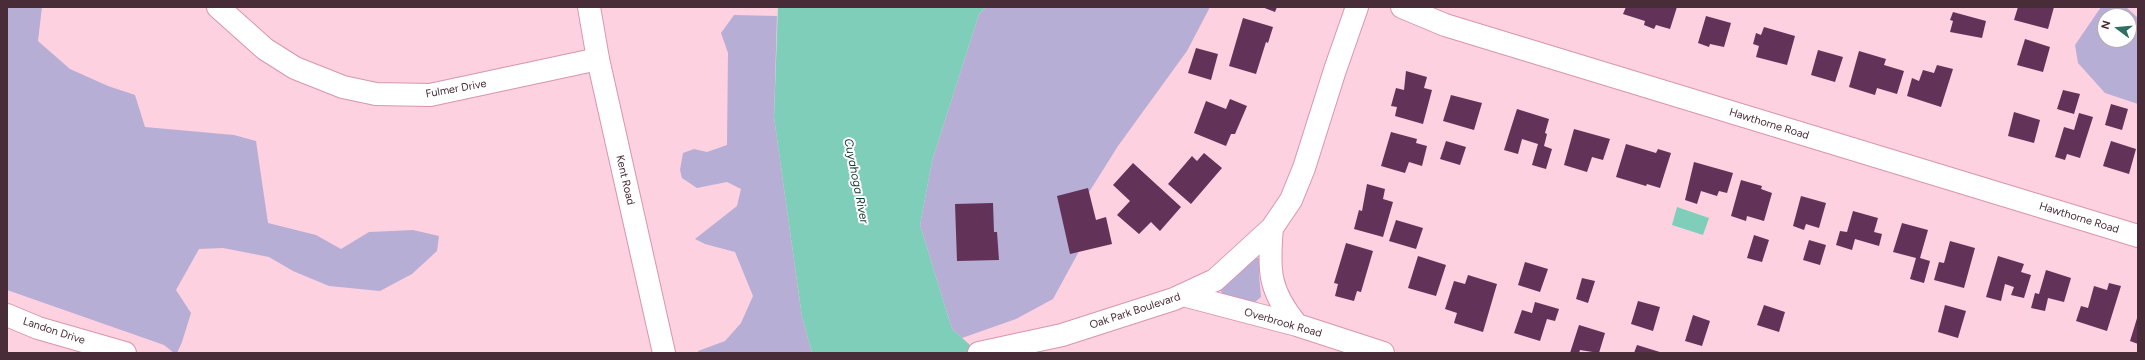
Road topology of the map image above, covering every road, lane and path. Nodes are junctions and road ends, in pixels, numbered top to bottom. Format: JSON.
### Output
{"nodes":[{"id":1,"x":218,"y":7,"type":"edge"},
{"id":2,"x":589,"y":7,"type":"edge"},
{"id":3,"x":1357,"y":7,"type":"edge"},
{"id":4,"x":1402,"y":7,"type":"edge"},
{"id":5,"x":598,"y":59,"type":"junction"},
{"id":6,"x":1272,"y":228,"type":"junction"},
{"id":7,"x":2138,"y":236,"type":"edge"},
{"id":8,"x":1183,"y":295,"type":"junction"},
{"id":9,"x":12,"y":323,"type":"edge"},
{"id":10,"x":1297,"y":325,"type":"junction"},
{"id":11,"x":1064,"y":344,"type":"edge"},
{"id":12,"x":125,"y":353,"type":"edge"},
{"id":13,"x":664,"y":353,"type":"edge"},
{"id":14,"x":979,"y":353,"type":"edge"},
{"id":15,"x":1383,"y":353,"type":"edge"}],
"edges":[{"from":1,"to":5,"type":"street","name":"Fulmer Drive"},
{"from":2,"to":5,"type":"street","name":"Kent Road"},
{"from":3,"to":6,"type":"street","name":"Oak Park Boulevard"},
{"from":4,"to":7,"type":"street","name":"Hawthorne Road"},
{"from":5,"to":13,"type":"street","name":"Kent Road"},
{"from":6,"to":8,"type":"street","name":"Oak Park Boulevard"},
{"from":6,"to":10,"type":"street"},
{"from":8,"to":10,"type":"street","name":"Overbrook Road"},
{"from":8,"to":11,"type":"street","name":"Oak Park Boulevard"},
{"from":9,"to":12,"type":"street","name":"Landon Drive"},
{"from":10,"to":15,"type":"street","name":"Overbrook Road"},
{"from":11,"to":14,"type":"street","name":"Oak Park Boulevard"}]}
